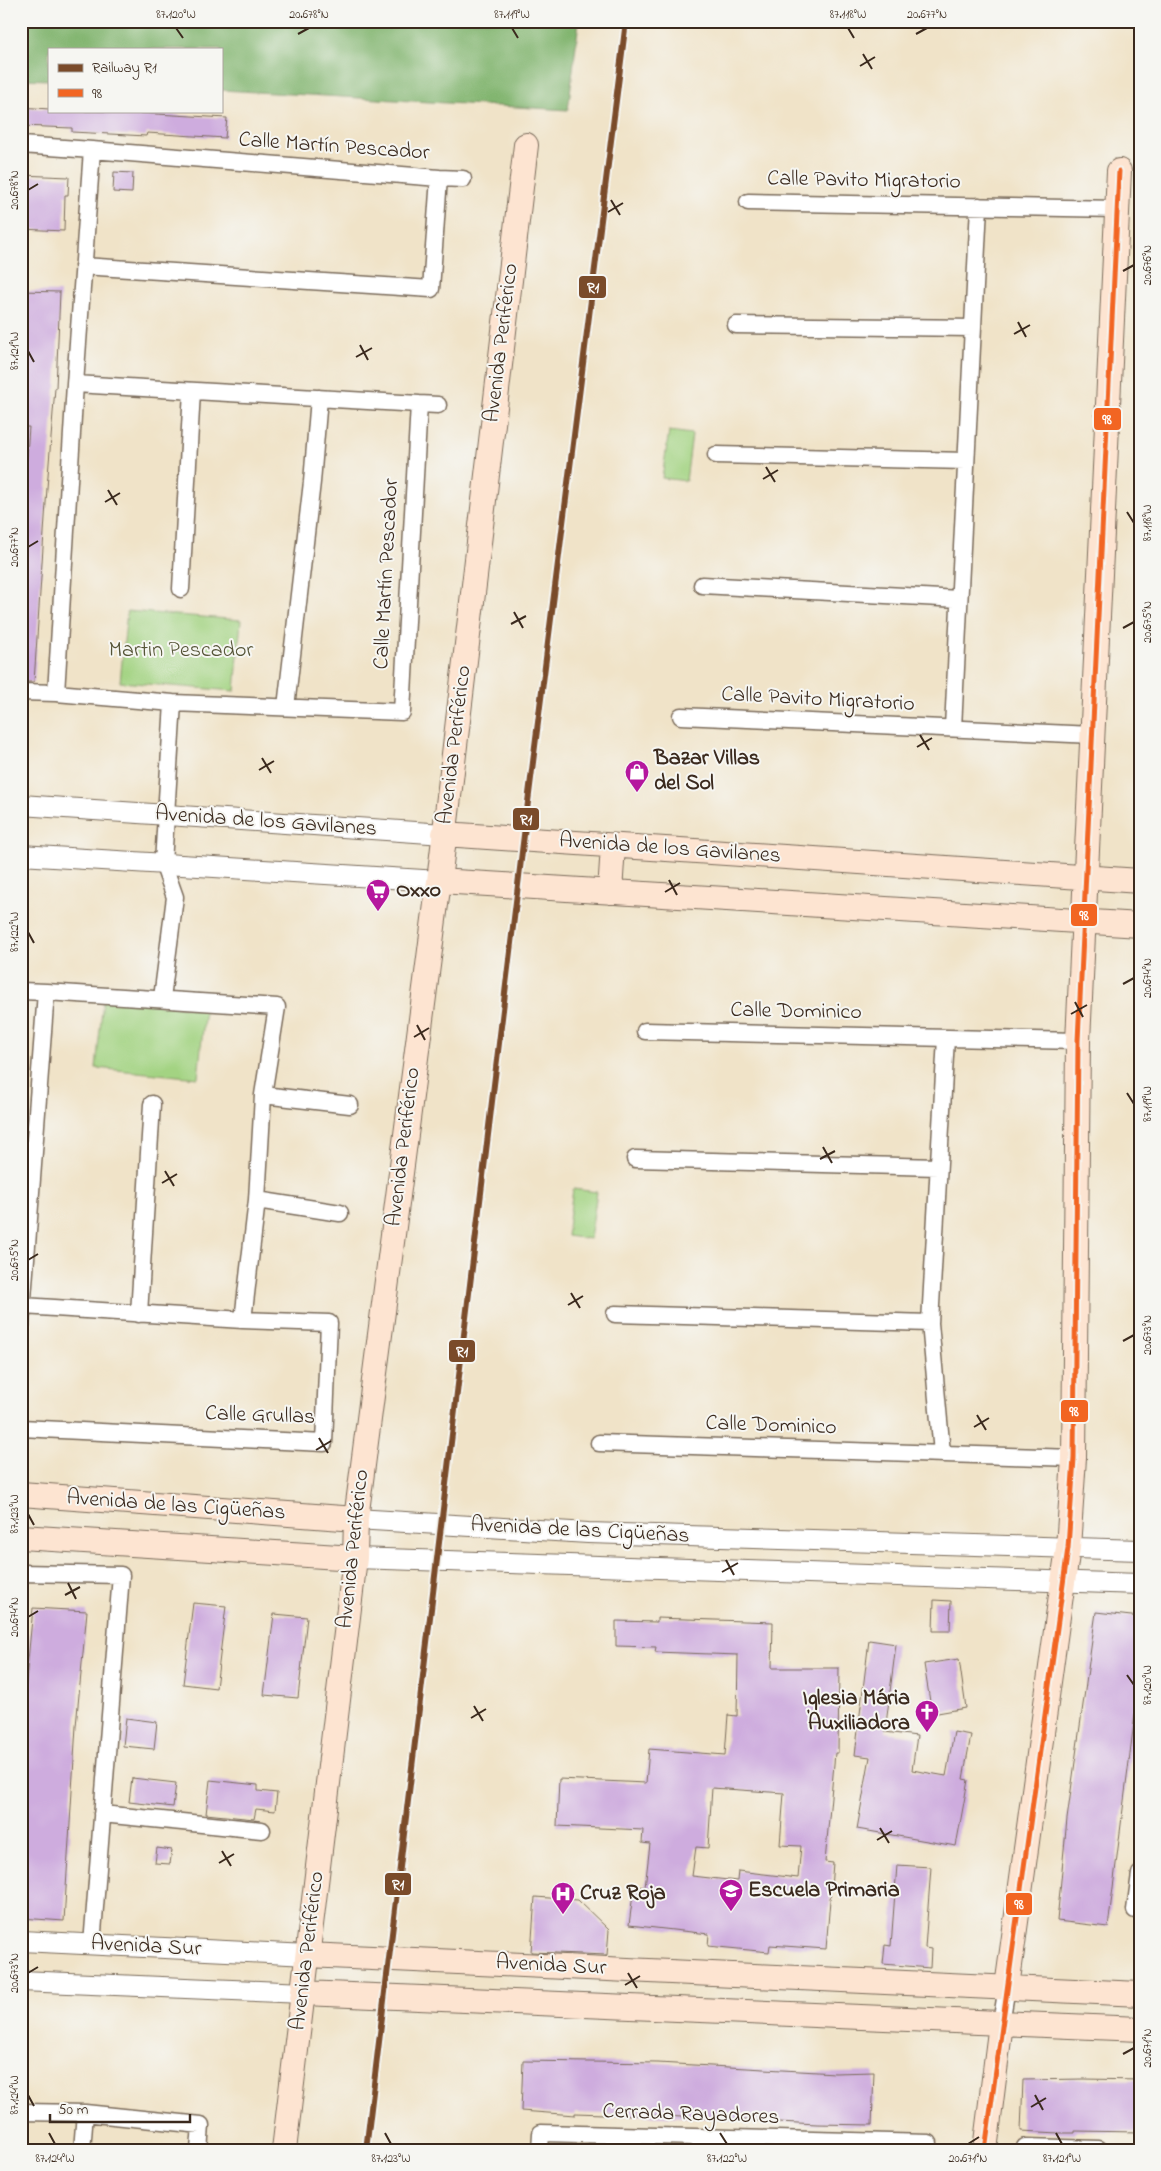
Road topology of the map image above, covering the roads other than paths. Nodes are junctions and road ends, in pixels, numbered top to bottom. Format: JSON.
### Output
{"nodes":[{"id":1,"x":526,"y":144,"type":"dead end"},
{"id":2,"x":21,"y":145,"type":"edge"},
{"id":3,"x":92,"y":150,"type":"junction"},
{"id":4,"x":1120,"y":171,"type":"dead end"},
{"id":5,"x":439,"y":178,"type":"junction"},
{"id":6,"x":462,"y":179,"type":"dead end"},
{"id":7,"x":748,"y":202,"type":"dead end"},
{"id":8,"x":979,"y":206,"type":"junction"},
{"id":9,"x":1118,"y":209,"type":"junction"},
{"id":10,"x":83,"y":266,"type":"junction"},
{"id":11,"x":736,"y":325,"type":"dead end"},
{"id":12,"x":973,"y":328,"type":"junction"},
{"id":13,"x":75,"y":384,"type":"junction"},
{"id":14,"x":192,"y":391,"type":"junction"},
{"id":15,"x":319,"y":398,"type":"junction"},
{"id":16,"x":419,"y":404,"type":"junction"},
{"id":17,"x":438,"y":405,"type":"dead end"},
{"id":18,"x":716,"y":455,"type":"dead end"},
{"id":19,"x":966,"y":461,"type":"junction"},
{"id":20,"x":702,"y":585,"type":"dead end"},
{"id":21,"x":180,"y":589,"type":"dead end"},
{"id":22,"x":959,"y":599,"type":"junction"},
{"id":23,"x":21,"y":692,"type":"edge"},
{"id":24,"x":56,"y":693,"type":"junction"},
{"id":25,"x":173,"y":703,"type":"junction"},
{"id":26,"x":286,"y":707,"type":"junction"},
{"id":27,"x":681,"y":716,"type":"dead end"},
{"id":28,"x":953,"y":728,"type":"junction"},
{"id":29,"x":1093,"y":735,"type":"junction"},
{"id":30,"x":21,"y":806,"type":"edge"},
{"id":31,"x":166,"y":815,"type":"junction"},
{"id":32,"x":444,"y":834,"type":"junction"},
{"id":33,"x":613,"y":846,"type":"junction"},
{"id":34,"x":21,"y":855,"type":"edge"},
{"id":35,"x":163,"y":864,"type":"junction"},
{"id":36,"x":1086,"y":878,"type":"junction"},
{"id":37,"x":439,"y":881,"type":"junction"},
{"id":38,"x":1140,"y":881,"type":"edge"},
{"id":39,"x":610,"y":892,"type":"junction"},
{"id":40,"x":1084,"y":922,"type":"junction"},
{"id":41,"x":1140,"y":925,"type":"edge"},
{"id":42,"x":21,"y":991,"type":"edge"},
{"id":43,"x":46,"y":992,"type":"junction"},
{"id":44,"x":162,"y":998,"type":"junction"},
{"id":45,"x":644,"y":1031,"type":"dead end"},
{"id":46,"x":946,"y":1038,"type":"junction"},
{"id":47,"x":1078,"y":1041,"type":"junction"},
{"id":48,"x":263,"y":1095,"type":"junction"},
{"id":49,"x":152,"y":1104,"type":"dead end"},
{"id":50,"x":350,"y":1105,"type":"dead end"},
{"id":51,"x":635,"y":1159,"type":"dead end"},
{"id":52,"x":938,"y":1167,"type":"junction"},
{"id":53,"x":257,"y":1200,"type":"junction"},
{"id":54,"x":340,"y":1213,"type":"dead end"},
{"id":55,"x":23,"y":1306,"type":"junction"},
{"id":56,"x":139,"y":1314,"type":"junction"},
{"id":57,"x":615,"y":1314,"type":"dead end"},
{"id":58,"x":243,"y":1320,"type":"junction"},
{"id":59,"x":930,"y":1324,"type":"junction"},
{"id":60,"x":21,"y":1325,"type":"edge"},
{"id":61,"x":21,"y":1428,"type":"edge"},
{"id":62,"x":599,"y":1443,"type":"dead end"},
{"id":63,"x":942,"y":1453,"type":"junction"},
{"id":64,"x":1074,"y":1458,"type":"junction"},
{"id":65,"x":21,"y":1494,"type":"edge"},
{"id":66,"x":356,"y":1519,"type":"junction"},
{"id":67,"x":21,"y":1537,"type":"edge"},
{"id":68,"x":1068,"y":1548,"type":"junction"},
{"id":69,"x":1140,"y":1550,"type":"edge"},
{"id":70,"x":355,"y":1558,"type":"junction"},
{"id":71,"x":21,"y":1573,"type":"edge"},
{"id":72,"x":1065,"y":1581,"type":"junction"},
{"id":73,"x":1140,"y":1584,"type":"edge"},
{"id":74,"x":102,"y":1814,"type":"junction"},
{"id":75,"x":262,"y":1830,"type":"dead end"},
{"id":76,"x":1140,"y":1874,"type":"edge"},
{"id":77,"x":1135,"y":1910,"type":"dead end"},
{"id":78,"x":21,"y":1942,"type":"edge"},
{"id":79,"x":92,"y":1945,"type":"junction"},
{"id":80,"x":308,"y":1955,"type":"junction"},
{"id":81,"x":537,"y":1966,"type":"junction"},
{"id":82,"x":21,"y":1980,"type":"edge"},
{"id":83,"x":1007,"y":1987,"type":"junction"},
{"id":84,"x":304,"y":1993,"type":"junction"},
{"id":85,"x":1140,"y":1994,"type":"edge"},
{"id":86,"x":535,"y":2003,"type":"junction"},
{"id":87,"x":1001,"y":2023,"type":"junction"},
{"id":88,"x":1140,"y":2029,"type":"edge"},
{"id":89,"x":21,"y":2112,"type":"edge"},
{"id":90,"x":85,"y":2113,"type":"junction"},
{"id":91,"x":928,"y":2143,"type":"dead end"},
{"id":92,"x":855,"y":2146,"type":"edge"},
{"id":93,"x":1024,"y":2147,"type":"dead end"},
{"id":94,"x":82,"y":2150,"type":"edge"},
{"id":95,"x":199,"y":2150,"type":"edge"},
{"id":96,"x":284,"y":2150,"type":"edge"},
{"id":97,"x":540,"y":2150,"type":"edge"},
{"id":98,"x":985,"y":2150,"type":"edge"},
{"id":99,"x":1099,"y":2150,"type":"edge"},
{"id":100,"x":1107,"y":2150,"type":"edge"}],
"edges":[{"from":1,"to":32,"type":"main road","name":"Avenida Periférico"},
{"from":2,"to":3,"type":"street","name":"Calle Martín Pescador"},
{"from":3,"to":5,"type":"street","name":"Calle Martín Pescador"},
{"from":3,"to":10,"type":"street"},
{"from":4,"to":9,"type":"main road"},
{"from":5,"to":6,"type":"street"},
{"from":5,"to":10,"type":"street","name":"Calle Martín Pescador"},
{"from":7,"to":8,"type":"street","name":"Calle Pavito Migratorio"},
{"from":8,"to":9,"type":"street","name":"Calle Pavito Migratorio"},
{"from":8,"to":12,"type":"street","name":"Calle Pavito Migratorio"},
{"from":9,"to":29,"type":"main road"},
{"from":10,"to":13,"type":"street"},
{"from":11,"to":12,"type":"street"},
{"from":12,"to":19,"type":"street","name":"Calle Pavito Migratorio"},
{"from":13,"to":14,"type":"street"},
{"from":13,"to":24,"type":"street"},
{"from":14,"to":15,"type":"street"},
{"from":14,"to":21,"type":"street"},
{"from":15,"to":16,"type":"street"},
{"from":15,"to":26,"type":"street"},
{"from":16,"to":17,"type":"street"},
{"from":16,"to":26,"type":"street","name":"Calle Martín Pescador"},
{"from":18,"to":19,"type":"street"},
{"from":19,"to":22,"type":"street","name":"Calle Pavito Migratorio"},
{"from":20,"to":22,"type":"street"},
{"from":22,"to":28,"type":"street","name":"Calle Pavito Migratorio"},
{"from":23,"to":24,"type":"street","name":"Calle Martín Pescador"},
{"from":24,"to":25,"type":"street","name":"Calle Martín Pescador"},
{"from":25,"to":26,"type":"street","name":"Calle Martín Pescador"},
{"from":25,"to":31,"type":"street"},
{"from":27,"to":28,"type":"street","name":"Calle Pavito Migratorio"},
{"from":28,"to":29,"type":"street","name":"Calle Pavito Migratorio"},
{"from":29,"to":36,"type":"main road"},
{"from":30,"to":31,"type":"street","name":"Avenida de los Gavilanes"},
{"from":31,"to":32,"type":"street","name":"Avenida de los Gavilanes"},
{"from":31,"to":35,"type":"street"},
{"from":32,"to":33,"type":"main road","name":"Avenida de los Gavilanes"},
{"from":32,"to":37,"type":"main road","name":"Avenida Periférico"},
{"from":33,"to":36,"type":"main road","name":"Avenida de los Gavilanes"},
{"from":33,"to":39,"type":"main road"},
{"from":34,"to":35,"type":"street","name":"Avenida de los Gavilanes"},
{"from":35,"to":37,"type":"street","name":"Avenida de los Gavilanes"},
{"from":35,"to":44,"type":"street"},
{"from":36,"to":38,"type":"main road","name":"Avenida de los Gavilanes"},
{"from":36,"to":40,"type":"main road"},
{"from":37,"to":39,"type":"main road","name":"Avenida de los Gavilanes"},
{"from":37,"to":66,"type":"main road","name":"Avenida Periférico"},
{"from":39,"to":40,"type":"main road","name":"Avenida de los Gavilanes"},
{"from":40,"to":41,"type":"main road","name":"Avenida de los Gavilanes"},
{"from":40,"to":47,"type":"main road"},
{"from":42,"to":43,"type":"street"},
{"from":43,"to":44,"type":"street"},
{"from":43,"to":55,"type":"street"},
{"from":44,"to":48,"type":"street"},
{"from":45,"to":46,"type":"street","name":"Calle Dominico"},
{"from":46,"to":47,"type":"street","name":"Calle Dominico"},
{"from":46,"to":52,"type":"street"},
{"from":47,"to":64,"type":"main road"},
{"from":48,"to":50,"type":"street"},
{"from":48,"to":53,"type":"street"},
{"from":49,"to":56,"type":"street"},
{"from":51,"to":52,"type":"street"},
{"from":52,"to":59,"type":"street"},
{"from":53,"to":54,"type":"street"},
{"from":53,"to":58,"type":"street"},
{"from":55,"to":56,"type":"street","name":"Calle Grullas"},
{"from":55,"to":60,"type":"street"},
{"from":56,"to":58,"type":"street","name":"Calle Grullas"},
{"from":57,"to":59,"type":"street"},
{"from":58,"to":61,"type":"street","name":"Calle Grullas"},
{"from":59,"to":63,"type":"street"},
{"from":62,"to":63,"type":"street","name":"Calle Dominico"},
{"from":63,"to":64,"type":"street","name":"Calle Dominico"},
{"from":64,"to":68,"type":"main road"},
{"from":65,"to":66,"type":"main road","name":"Avenida de las Cigüeñas"},
{"from":66,"to":68,"type":"street","name":"Avenida de las Cigüeñas"},
{"from":66,"to":70,"type":"main road","name":"Avenida Periférico"},
{"from":67,"to":70,"type":"main road","name":"Avenida de las Cigüeñas"},
{"from":68,"to":69,"type":"street","name":"Avenida de las Cigüeñas"},
{"from":68,"to":72,"type":"main road"},
{"from":70,"to":72,"type":"street","name":"Avenida de las Cigüeñas"},
{"from":70,"to":80,"type":"main road","name":"Avenida Periférico"},
{"from":71,"to":74,"type":"street"},
{"from":72,"to":73,"type":"street","name":"Avenida de las Cigüeñas"},
{"from":72,"to":83,"type":"main road"},
{"from":74,"to":75,"type":"street"},
{"from":74,"to":79,"type":"street"},
{"from":76,"to":77,"type":"street"},
{"from":78,"to":79,"type":"street","name":"Avenida Sur"},
{"from":79,"to":80,"type":"street","name":"Avenida Sur"},
{"from":80,"to":81,"type":"main road","name":"Avenida Sur"},
{"from":80,"to":84,"type":"main road","name":"Avenida Periférico"},
{"from":81,"to":83,"type":"main road","name":"Avenida Sur"},
{"from":81,"to":86,"type":"main road"},
{"from":82,"to":84,"type":"street","name":"Avenida Sur"},
{"from":83,"to":85,"type":"main road","name":"Avenida Sur"},
{"from":83,"to":87,"type":"street"},
{"from":84,"to":86,"type":"main road","name":"Avenida Sur"},
{"from":84,"to":96,"type":"main road","name":"Avenida Periférico"},
{"from":86,"to":87,"type":"main road","name":"Avenida Sur"},
{"from":87,"to":88,"type":"main road","name":"Avenida Sur"},
{"from":87,"to":98,"type":"main road"},
{"from":89,"to":90,"type":"street"},
{"from":90,"to":94,"type":"street"},
{"from":90,"to":95,"type":"street"},
{"from":91,"to":92,"type":"street","name":"Cerrada Rayadores"},
{"from":92,"to":97,"type":"street","name":"Cerrada Rayadores"},
{"from":93,"to":99,"type":"street"},
{"from":99,"to":100,"type":"street"}]}
